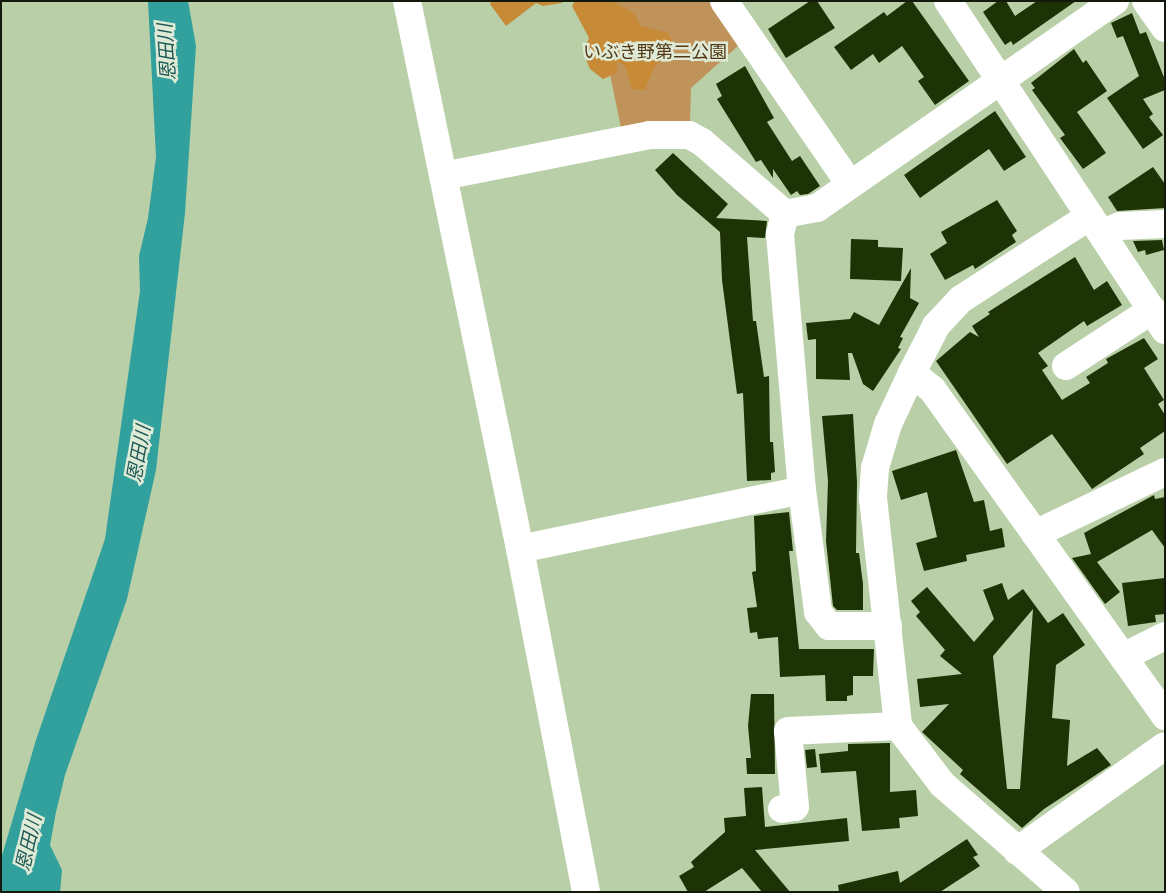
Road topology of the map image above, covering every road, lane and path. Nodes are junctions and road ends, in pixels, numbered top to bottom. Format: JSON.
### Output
{"nodes":[{"id":1,"x":407,"y":1,"type":"edge"},
{"id":2,"x":724,"y":1,"type":"edge"},
{"id":3,"x":948,"y":1,"type":"edge"},
{"id":4,"x":1115,"y":1,"type":"edge"},
{"id":5,"x":1146,"y":1,"type":"edge"},
{"id":6,"x":1165,"y":28,"type":"edge"},
{"id":7,"x":1001,"y":82,"type":"junction"},
{"id":8,"x":443,"y":176,"type":"junction"},
{"id":9,"x":850,"y":183,"type":"junction"},
{"id":10,"x":785,"y":214,"type":"junction"},
{"id":11,"x":1165,"y":224,"type":"edge"},
{"id":12,"x":1096,"y":225,"type":"junction"},
{"id":13,"x":1158,"y":320,"type":"edge"},
{"id":14,"x":1066,"y":366,"type":"dead end"},
{"id":15,"x":912,"y":373,"type":"junction"},
{"id":16,"x":1165,"y":472,"type":"edge"},
{"id":17,"x":802,"y":490,"type":"junction"},
{"id":18,"x":1035,"y":534,"type":"junction"},
{"id":19,"x":520,"y":548,"type":"junction"},
{"id":20,"x":888,"y":626,"type":"junction"},
{"id":21,"x":1165,"y":636,"type":"edge"},
{"id":22,"x":1123,"y":657,"type":"junction"},
{"id":23,"x":1165,"y":716,"type":"edge"},
{"id":24,"x":898,"y":726,"type":"junction"},
{"id":25,"x":1165,"y":746,"type":"edge"},
{"id":26,"x":795,"y":808,"type":"dead end"},
{"id":27,"x":1017,"y":851,"type":"junction"},
{"id":28,"x":586,"y":892,"type":"edge"},
{"id":29,"x":1066,"y":892,"type":"edge"}],
"edges":[{"from":1,"to":8,"type":"street"},
{"from":2,"to":9,"type":"street"},
{"from":3,"to":7,"type":"street"},
{"from":4,"to":7,"type":"street"},
{"from":5,"to":6,"type":"street"},
{"from":7,"to":9,"type":"street"},
{"from":7,"to":12,"type":"street"},
{"from":8,"to":10,"type":"street"},
{"from":8,"to":19,"type":"street"},
{"from":9,"to":10,"type":"street"},
{"from":10,"to":17,"type":"street"},
{"from":11,"to":12,"type":"street"},
{"from":12,"to":13,"type":"street"},
{"from":12,"to":15,"type":"street"},
{"from":13,"to":14,"type":"street"},
{"from":15,"to":18,"type":"street"},
{"from":15,"to":20,"type":"street"},
{"from":16,"to":18,"type":"street"},
{"from":17,"to":19,"type":"street"},
{"from":17,"to":20,"type":"street"},
{"from":18,"to":22,"type":"street"},
{"from":19,"to":28,"type":"street"},
{"from":20,"to":24,"type":"street"},
{"from":21,"to":22,"type":"street"},
{"from":22,"to":23,"type":"street"},
{"from":24,"to":26,"type":"street"},
{"from":24,"to":27,"type":"street"},
{"from":25,"to":27,"type":"street"},
{"from":27,"to":29,"type":"street"}]}
